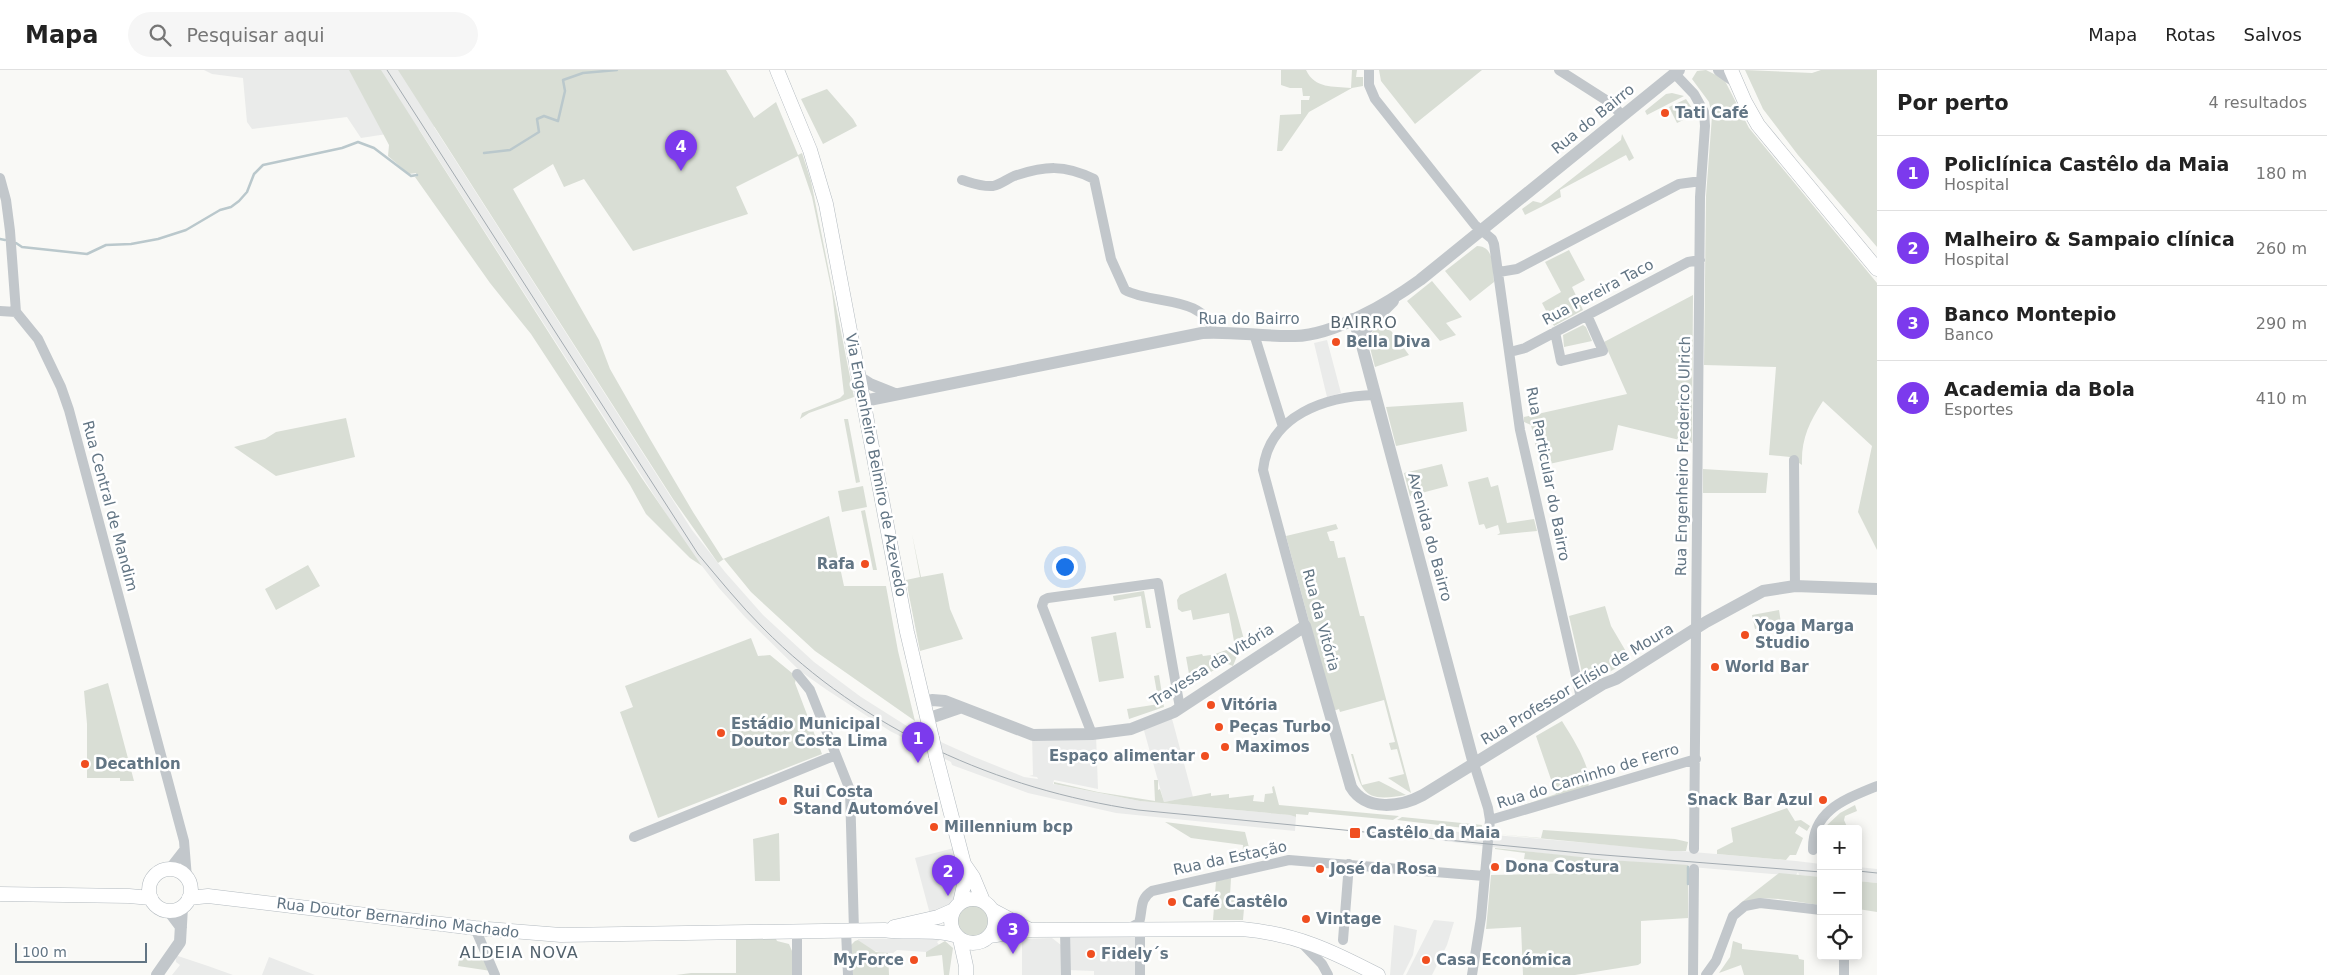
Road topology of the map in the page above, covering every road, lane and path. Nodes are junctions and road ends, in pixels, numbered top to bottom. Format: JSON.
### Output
{"nodes":[{"id":1,"x":777,"y":70,"type":"edge"},
{"id":2,"x":1369,"y":70,"type":"edge"},
{"id":3,"x":1560,"y":70,"type":"edge"},
{"id":4,"x":1719,"y":70,"type":"edge"},
{"id":5,"x":1680,"y":71,"type":"edge"},
{"id":6,"x":1734,"y":76,"type":"edge"},
{"id":7,"x":1623,"y":116,"type":"junction"},
{"id":8,"x":0,"y":178,"type":"edge"},
{"id":9,"x":962,"y":180,"type":"dead end"},
{"id":10,"x":1701,"y":181,"type":"junction"},
{"id":11,"x":1481,"y":230,"type":"junction"},
{"id":12,"x":1700,"y":260,"type":"junction"},
{"id":13,"x":1877,"y":269,"type":"edge"},
{"id":14,"x":1499,"y":272,"type":"junction"},
{"id":15,"x":1400,"y":293,"type":"junction"},
{"id":16,"x":0,"y":311,"type":"edge"},
{"id":17,"x":16,"y":312,"type":"junction"},
{"id":18,"x":1587,"y":315,"type":"junction"},
{"id":19,"x":1352,"y":319,"type":"junction"},
{"id":20,"x":1213,"y":332,"type":"junction"},
{"id":21,"x":1555,"y":332,"type":"junction"},
{"id":22,"x":1254,"y":334,"type":"junction"},
{"id":23,"x":1360,"y":338,"type":"junction"},
{"id":24,"x":1510,"y":352,"type":"junction"},
{"id":25,"x":859,"y":377,"type":"junction"},
{"id":26,"x":896,"y":394,"type":"junction"},
{"id":27,"x":1375,"y":395,"type":"junction"},
{"id":28,"x":864,"y":401,"type":"junction"},
{"id":29,"x":1283,"y":426,"type":"junction"},
{"id":30,"x":1794,"y":460,"type":"dead end"},
{"id":31,"x":1795,"y":586,"type":"junction"},
{"id":32,"x":1877,"y":589,"type":"edge"},
{"id":33,"x":1305,"y":626,"type":"junction"},
{"id":34,"x":1696,"y":630,"type":"junction"},
{"id":35,"x":797,"y":674,"type":"dead end"},
{"id":36,"x":1581,"y":698,"type":"junction"},
{"id":37,"x":923,"y":702,"type":"junction"},
{"id":38,"x":959,"y":708,"type":"junction"},
{"id":39,"x":1180,"y":708,"type":"junction"},
{"id":40,"x":927,"y":719,"type":"junction"},
{"id":41,"x":1092,"y":734,"type":"junction"},
{"id":42,"x":836,"y":755,"type":"junction"},
{"id":43,"x":1696,"y":759,"type":"junction"},
{"id":44,"x":1474,"y":764,"type":"junction"},
{"id":45,"x":1877,"y":786,"type":"edge"},
{"id":46,"x":1490,"y":820,"type":"junction"},
{"id":47,"x":634,"y":837,"type":"dead end"},
{"id":48,"x":1694,"y":849,"type":"dead end"},
{"id":49,"x":184,"y":850,"type":"junction"},
{"id":50,"x":1813,"y":850,"type":"dead end"},
{"id":51,"x":964,"y":864,"type":"junction"},
{"id":52,"x":1348,"y":864,"type":"junction"},
{"id":53,"x":170,"y":868,"type":"junction"},
{"id":54,"x":1694,"y":869,"type":"dead end"},
{"id":55,"x":1484,"y":876,"type":"junction"},
{"id":56,"x":189,"y":881,"type":"junction"},
{"id":57,"x":150,"y":884,"type":"junction"},
{"id":58,"x":0,"y":894,"type":"edge"},
{"id":59,"x":129,"y":896,"type":"junction"},
{"id":60,"x":208,"y":896,"type":"junction"},
{"id":61,"x":151,"y":898,"type":"junction"},
{"id":62,"x":180,"y":905,"type":"junction"},
{"id":63,"x":988,"y":906,"type":"junction"},
{"id":64,"x":957,"y":907,"type":"junction"},
{"id":65,"x":1817,"y":910,"type":"edge"},
{"id":66,"x":475,"y":928,"type":"junction"},
{"id":67,"x":1134,"y":929,"type":"junction"},
{"id":68,"x":884,"y":930,"type":"junction"},
{"id":69,"x":1031,"y":930,"type":"junction"},
{"id":70,"x":1065,"y":930,"type":"junction"},
{"id":71,"x":850,"y":931,"type":"junction"},
{"id":72,"x":797,"y":932,"type":"junction"},
{"id":73,"x":958,"y":938,"type":"junction"},
{"id":74,"x":986,"y":938,"type":"junction"},
{"id":75,"x":1297,"y":938,"type":"junction"},
{"id":76,"x":1343,"y":940,"type":"dead end"},
{"id":77,"x":1844,"y":960,"type":"edge"},
{"id":78,"x":966,"y":970,"type":"edge"},
{"id":79,"x":157,"y":975,"type":"edge"},
{"id":80,"x":496,"y":975,"type":"edge"},
{"id":81,"x":797,"y":975,"type":"edge"},
{"id":82,"x":848,"y":975,"type":"edge"},
{"id":83,"x":1066,"y":975,"type":"edge"},
{"id":84,"x":1140,"y":975,"type":"edge"},
{"id":85,"x":1328,"y":975,"type":"edge"},
{"id":86,"x":1378,"y":975,"type":"edge"},
{"id":87,"x":1472,"y":975,"type":"edge"},
{"id":88,"x":1693,"y":975,"type":"edge"},
{"id":89,"x":1706,"y":975,"type":"edge"},
{"id":90,"x":1844,"y":975,"type":"edge"}],
"edges":[{"from":1,"to":25,"type":"main road","name":"Via Engenheiro Belmiro de Azevedo"},
{"from":2,"to":11,"type":"street","name":"Rua Particular do Bairro"},
{"from":3,"to":7,"type":"street"},
{"from":4,"to":6,"type":"street"},
{"from":5,"to":7,"type":"street","name":"Rua do Bairro"},
{"from":5,"to":10,"type":"street","name":"Rua Engenheiro Frederico Ulrich"},
{"from":6,"to":13,"type":"main road"},
{"from":7,"to":11,"type":"street","name":"Rua do Bairro"},
{"from":8,"to":17,"type":"street"},
{"from":9,"to":20,"type":"street"},
{"from":10,"to":12,"type":"street","name":"Rua Engenheiro Frederico Ulrich"},
{"from":10,"to":14,"type":"street"},
{"from":11,"to":14,"type":"street","name":"Rua Particular do Bairro"},
{"from":11,"to":15,"type":"street","name":"Rua do Bairro"},
{"from":12,"to":18,"type":"street","name":"Rua Pereira Taco"},
{"from":12,"to":34,"type":"street","name":"Rua Engenheiro Frederico Ulrich"},
{"from":14,"to":24,"type":"street","name":"Rua Particular do Bairro"},
{"from":15,"to":19,"type":"street","name":"Rua do Bairro"},
{"from":15,"to":23,"type":"street"},
{"from":16,"to":17,"type":"street"},
{"from":17,"to":49,"type":"street","name":"Rua Central de Mandim"},
{"from":18,"to":21,"type":"street","name":"Rua Pereira Taco"},
{"from":18,"to":21,"type":"street"},
{"from":19,"to":22,"type":"street","name":"Rua do Bairro"},
{"from":19,"to":23,"type":"street","name":"Avenida do Bairro"},
{"from":20,"to":22,"type":"street","name":"Rua do Bairro"},
{"from":20,"to":26,"type":"street","name":"Rua do Bairro"},
{"from":21,"to":24,"type":"street","name":"Rua Pereira Taco"},
{"from":22,"to":29,"type":"street"},
{"from":23,"to":27,"type":"street","name":"Avenida do Bairro"},
{"from":24,"to":36,"type":"street","name":"Rua Particular do Bairro"},
{"from":25,"to":26,"type":"street"},
{"from":25,"to":28,"type":"main road","name":"Via Engenheiro Belmiro de Azevedo"},
{"from":26,"to":28,"type":"street","name":"Rua do Bairro"},
{"from":27,"to":29,"type":"street","name":"Rua da Vitória"},
{"from":27,"to":44,"type":"street","name":"Avenida do Bairro"},
{"from":28,"to":37,"type":"main road","name":"Via Engenheiro Belmiro de Azevedo"},
{"from":29,"to":33,"type":"street","name":"Rua da Vitória"},
{"from":30,"to":31,"type":"street"},
{"from":31,"to":32,"type":"street","name":"Rua Professor Elísio de Moura"},
{"from":31,"to":34,"type":"street","name":"Rua Professor Elísio de Moura"},
{"from":33,"to":39,"type":"street","name":"Travessa da Vitória"},
{"from":33,"to":44,"type":"street","name":"Rua da Vitória"},
{"from":34,"to":36,"type":"street","name":"Rua Professor Elísio de Moura"},
{"from":34,"to":43,"type":"street","name":"Rua Engenheiro Frederico Ulrich"},
{"from":35,"to":42,"type":"street"},
{"from":36,"to":44,"type":"street","name":"Rua Professor Elísio de Moura"},
{"from":37,"to":38,"type":"street","name":"Travessa da Vitória"},
{"from":37,"to":40,"type":"main road","name":"Via Engenheiro Belmiro de Azevedo"},
{"from":38,"to":40,"type":"street"},
{"from":38,"to":41,"type":"street","name":"Travessa da Vitória"},
{"from":39,"to":41,"type":"street","name":"Travessa da Vitória"},
{"from":39,"to":41,"type":"street"},
{"from":40,"to":51,"type":"main road","name":"Via Engenheiro Belmiro de Azevedo","bridge":true},
{"from":42,"to":47,"type":"street"},
{"from":42,"to":71,"type":"street"},
{"from":43,"to":46,"type":"street","name":"Rua do Caminho de Ferro"},
{"from":43,"to":48,"type":"street","name":"Rua Engenheiro Frederico Ulrich"},
{"from":44,"to":46,"type":"street"},
{"from":45,"to":50,"type":"street"},
{"from":46,"to":55,"type":"street"},
{"from":49,"to":53,"type":"street"},
{"from":49,"to":56,"type":"street","name":"Rua Central de Mandim"},
{"from":51,"to":63,"type":"main road","name":"Via Engenheiro Belmiro de Azevedo"},
{"from":51,"to":64,"type":"main road","name":"Via Engenheiro Belmiro de Azevedo"},
{"from":52,"to":55,"type":"street","name":"Rua da Estação"},
{"from":52,"to":67,"type":"street","name":"Rua da Estação"},
{"from":52,"to":76,"type":"street"},
{"from":53,"to":56,"type":"main road"},
{"from":53,"to":57,"type":"main road"},
{"from":54,"to":88,"type":"street"},
{"from":55,"to":87,"type":"street"},
{"from":56,"to":60,"type":"main road","name":"Rua Doutor Bernardino Machado"},
{"from":56,"to":62,"type":"main road"},
{"from":57,"to":59,"type":"main road"},
{"from":57,"to":61,"type":"main road"},
{"from":58,"to":59,"type":"main road"},
{"from":59,"to":61,"type":"main road"},
{"from":60,"to":62,"type":"main road","name":"Rua Doutor Bernardino Machado"},
{"from":60,"to":66,"type":"main road","name":"Rua Doutor Bernardino Machado"},
{"from":61,"to":62,"type":"main road"},
{"from":62,"to":79,"type":"street"},
{"from":63,"to":64,"type":"main road"},
{"from":63,"to":69,"type":"main road"},
{"from":63,"to":74,"type":"main road"},
{"from":64,"to":68,"type":"main road"},
{"from":64,"to":73,"type":"main road"},
{"from":65,"to":89,"type":"street"},
{"from":66,"to":72,"type":"main road","name":"Rua Doutor Bernardino Machado"},
{"from":66,"to":80,"type":"street"},
{"from":67,"to":70,"type":"main road"},
{"from":67,"to":75,"type":"main road"},
{"from":67,"to":84,"type":"street"},
{"from":68,"to":71,"type":"main road","name":"Rua Doutor Bernardino Machado"},
{"from":68,"to":73,"type":"main road"},
{"from":69,"to":70,"type":"main road"},
{"from":69,"to":74,"type":"main road"},
{"from":70,"to":83,"type":"street"},
{"from":71,"to":72,"type":"main road","name":"Rua Doutor Bernardino Machado"},
{"from":71,"to":82,"type":"street"},
{"from":72,"to":81,"type":"street"},
{"from":73,"to":74,"type":"main road"},
{"from":73,"to":78,"type":"main road"},
{"from":74,"to":78,"type":"main road"},
{"from":75,"to":85,"type":"street"},
{"from":75,"to":86,"type":"main road"},
{"from":77,"to":90,"type":"street"}]}
